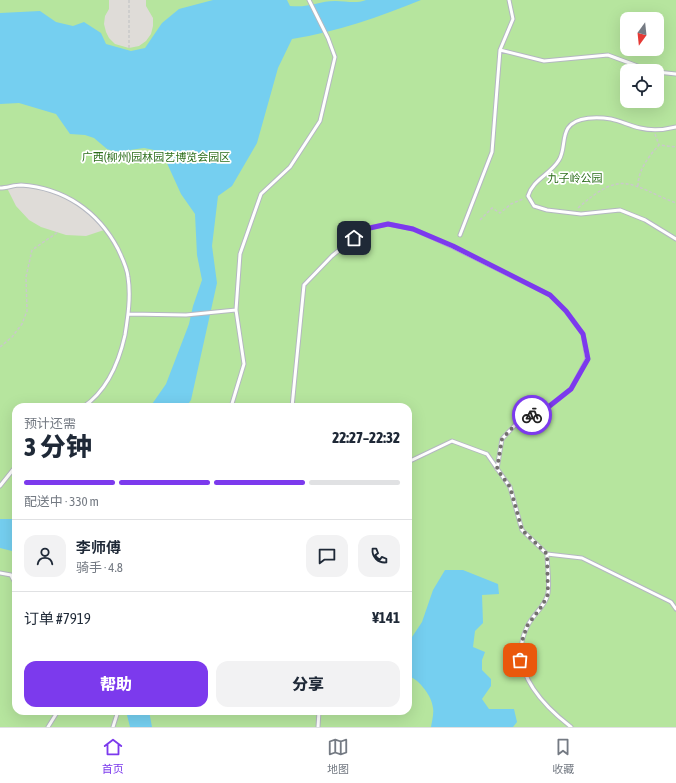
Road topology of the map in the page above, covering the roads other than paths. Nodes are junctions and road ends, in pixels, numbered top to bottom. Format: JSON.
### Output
{"nodes":[{"id":1,"x":309,"y":0,"type":"edge"},
{"id":2,"x":509,"y":0,"type":"edge"},
{"id":3,"x":500,"y":50,"type":"junction"},
{"id":4,"x":631,"y":64,"type":"edge"},
{"id":5,"x":664,"y":73,"type":"edge"},
{"id":6,"x":676,"y":74,"type":"edge"},
{"id":7,"x":676,"y":127,"type":"edge"},
{"id":8,"x":0,"y":188,"type":"edge"},
{"id":9,"x":460,"y":234,"type":"dead end"},
{"id":10,"x":676,"y":239,"type":"edge"},
{"id":11,"x":236,"y":310,"type":"junction"},
{"id":12,"x":129,"y":314,"type":"junction"},
{"id":13,"x":87,"y":403,"type":"edge"},
{"id":14,"x":233,"y":403,"type":"edge"},
{"id":15,"x":292,"y":403,"type":"edge"},
{"id":16,"x":412,"y":460,"type":"edge"},
{"id":17,"x":497,"y":469,"type":"junction"},
{"id":18,"x":12,"y":471,"type":"edge"},
{"id":19,"x":0,"y":486,"type":"edge"},
{"id":20,"x":547,"y":554,"type":"junction"},
{"id":21,"x":0,"y":573,"type":"edge"},
{"id":22,"x":12,"y":577,"type":"edge"},
{"id":23,"x":676,"y":609,"type":"edge"},
{"id":24,"x":56,"y":715,"type":"edge"},
{"id":25,"x":117,"y":715,"type":"edge"},
{"id":26,"x":319,"y":715,"type":"edge"},
{"id":27,"x":48,"y":727,"type":"edge"},
{"id":28,"x":113,"y":727,"type":"edge"},
{"id":29,"x":318,"y":727,"type":"edge"},
{"id":30,"x":571,"y":727,"type":"edge"}],
"edges":[{"from":1,"to":11,"type":"lane"},
{"from":2,"to":3,"type":"lane"},
{"from":3,"to":4,"type":"lane"},
{"from":3,"to":9,"type":"lane"},
{"from":5,"to":6,"type":"lane"},
{"from":7,"to":10,"type":"lane"},
{"from":8,"to":12,"type":"lane"},
{"from":11,"to":12,"type":"lane"},
{"from":11,"to":14,"type":"lane"},
{"from":12,"to":13,"type":"lane"},
{"from":15,"to":17,"type":"lane"},
{"from":16,"to":17,"type":"lane"},
{"from":17,"to":20,"type":"lane"},
{"from":18,"to":19,"type":"lane"},
{"from":20,"to":23,"type":"lane"},
{"from":20,"to":30,"type":"lane"},
{"from":21,"to":22,"type":"lane"},
{"from":24,"to":27,"type":"lane"},
{"from":25,"to":28,"type":"lane"},
{"from":26,"to":29,"type":"lane"}]}
